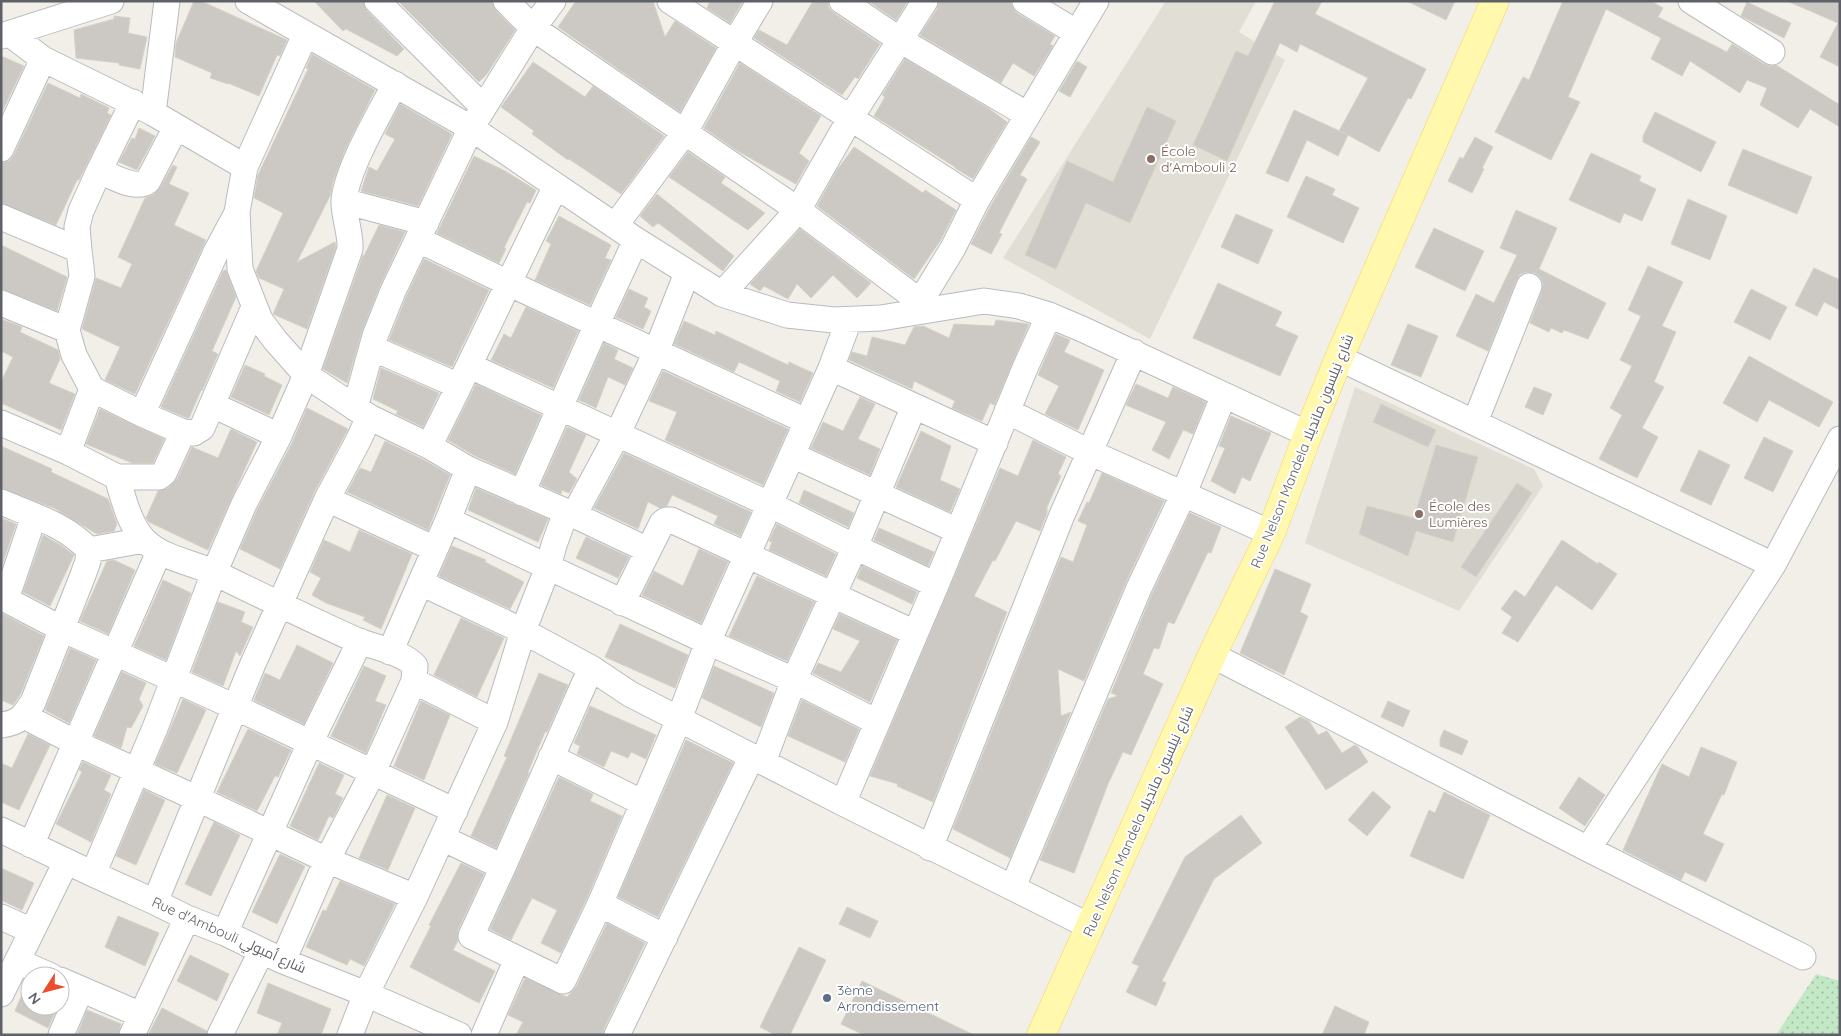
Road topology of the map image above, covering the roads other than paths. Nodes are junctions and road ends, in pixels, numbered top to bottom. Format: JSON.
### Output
{"nodes":[{"id":1,"x":111,"y":1,"type":"edge"},
{"id":2,"x":167,"y":1,"type":"edge"},
{"id":3,"x":248,"y":1,"type":"edge"},
{"id":4,"x":376,"y":1,"type":"edge"},
{"id":5,"x":506,"y":1,"type":"edge"},
{"id":6,"x":553,"y":1,"type":"edge"},
{"id":7,"x":670,"y":1,"type":"edge"},
{"id":8,"x":760,"y":1,"type":"edge"},
{"id":9,"x":842,"y":1,"type":"edge"},
{"id":10,"x":925,"y":1,"type":"edge"},
{"id":11,"x":1025,"y":1,"type":"edge"},
{"id":12,"x":1096,"y":1,"type":"edge"},
{"id":13,"x":1495,"y":1,"type":"edge"},
{"id":14,"x":1691,"y":1,"type":"edge"},
{"id":15,"x":533,"y":28,"type":"junction"},
{"id":16,"x":1077,"y":33,"type":"junction"},
{"id":17,"x":6,"y":35,"type":"edge"},
{"id":18,"x":305,"y":35,"type":"junction"},
{"id":19,"x":900,"y":40,"type":"junction"},
{"id":20,"x":734,"y":44,"type":"junction"},
{"id":21,"x":1772,"y":52,"type":"dead end"},
{"id":22,"x":43,"y":59,"type":"junction"},
{"id":23,"x":395,"y":84,"type":"junction"},
{"id":24,"x":483,"y":107,"type":"junction"},
{"id":25,"x":143,"y":108,"type":"junction"},
{"id":26,"x":1028,"y":115,"type":"junction"},
{"id":27,"x":851,"y":117,"type":"junction"},
{"id":28,"x":176,"y":127,"type":"junction"},
{"id":29,"x":471,"y":128,"type":"junction"},
{"id":30,"x":685,"y":132,"type":"junction"},
{"id":31,"x":1,"y":149,"type":"edge"},
{"id":32,"x":245,"y":167,"type":"junction"},
{"id":33,"x":99,"y":171,"type":"junction"},
{"id":34,"x":556,"y":186,"type":"junction"},
{"id":35,"x":977,"y":200,"type":"junction"},
{"id":36,"x":344,"y":201,"type":"junction"},
{"id":37,"x":798,"y":210,"type":"junction"},
{"id":38,"x":237,"y":212,"type":"junction"},
{"id":39,"x":1,"y":217,"type":"edge"},
{"id":40,"x":615,"y":226,"type":"junction"},
{"id":41,"x":423,"y":231,"type":"junction"},
{"id":42,"x":636,"y":240,"type":"junction"},
{"id":43,"x":79,"y":250,"type":"junction"},
{"id":44,"x":687,"y":273,"type":"junction"},
{"id":45,"x":508,"y":284,"type":"junction"},
{"id":46,"x":1529,"y":286,"type":"dead end"},
{"id":47,"x":722,"y":294,"type":"junction"},
{"id":48,"x":1,"y":303,"type":"edge"},
{"id":49,"x":925,"y":305,"type":"junction"},
{"id":50,"x":254,"y":307,"type":"junction"},
{"id":51,"x":1049,"y":315,"type":"junction"},
{"id":52,"x":849,"y":320,"type":"junction"},
{"id":53,"x":597,"y":324,"type":"junction"},
{"id":54,"x":67,"y":330,"type":"junction"},
{"id":55,"x":372,"y":348,"type":"junction"},
{"id":56,"x":656,"y":352,"type":"junction"},
{"id":57,"x":1134,"y":352,"type":"junction"},
{"id":58,"x":1339,"y":358,"type":"junction"},
{"id":59,"x":832,"y":368,"type":"junction"},
{"id":60,"x":306,"y":375,"type":"junction"},
{"id":61,"x":465,"y":376,"type":"junction"},
{"id":62,"x":92,"y":389,"type":"junction"},
{"id":63,"x":1224,"y":395,"type":"junction"},
{"id":64,"x":213,"y":405,"type":"junction"},
{"id":65,"x":914,"y":406,"type":"junction"},
{"id":66,"x":560,"y":408,"type":"junction"},
{"id":67,"x":362,"y":412,"type":"junction"},
{"id":68,"x":1007,"y":412,"type":"junction"},
{"id":69,"x":142,"y":414,"type":"junction"},
{"id":70,"x":806,"y":421,"type":"junction"},
{"id":71,"x":1475,"y":422,"type":"junction"},
{"id":72,"x":1,"y":423,"type":"edge"},
{"id":73,"x":183,"y":432,"type":"junction"},
{"id":74,"x":1308,"y":434,"type":"junction"},
{"id":75,"x":617,"y":435,"type":"junction"},
{"id":76,"x":279,"y":436,"type":"junction"},
{"id":77,"x":1840,"y":439,"type":"edge"},
{"id":78,"x":995,"y":442,"type":"junction"},
{"id":79,"x":429,"y":446,"type":"junction"},
{"id":80,"x":68,"y":452,"type":"junction"},
{"id":81,"x":1089,"y":452,"type":"junction"},
{"id":82,"x":792,"y":455,"type":"junction"},
{"id":83,"x":468,"y":469,"type":"junction"},
{"id":84,"x":117,"y":477,"type":"junction"},
{"id":85,"x":522,"y":493,"type":"junction"},
{"id":86,"x":877,"y":493,"type":"junction"},
{"id":87,"x":1184,"y":493,"type":"junction"},
{"id":88,"x":327,"y":500,"type":"junction"},
{"id":89,"x":1,"y":502,"type":"edge"},
{"id":90,"x":771,"y":505,"type":"junction"},
{"id":91,"x":570,"y":514,"type":"junction"},
{"id":92,"x":34,"y":516,"type":"junction"},
{"id":93,"x":448,"y":520,"type":"junction"},
{"id":94,"x":958,"y":532,"type":"junction"},
{"id":95,"x":1271,"y":533,"type":"junction"},
{"id":96,"x":152,"y":546,"type":"junction"},
{"id":97,"x":855,"y":547,"type":"junction"},
{"id":98,"x":435,"y":549,"type":"junction"},
{"id":99,"x":89,"y":550,"type":"junction"},
{"id":100,"x":648,"y":550,"type":"junction"},
{"id":101,"x":748,"y":555,"type":"junction"},
{"id":102,"x":1774,"y":565,"type":"junction"},
{"id":103,"x":548,"y":568,"type":"junction"},
{"id":104,"x":214,"y":573,"type":"junction"},
{"id":105,"x":421,"y":583,"type":"junction"},
{"id":106,"x":936,"y":584,"type":"junction"},
{"id":107,"x":833,"y":595,"type":"junction"},
{"id":108,"x":4,"y":598,"type":"edge"},
{"id":109,"x":622,"y":603,"type":"junction"},
{"id":110,"x":280,"y":605,"type":"junction"},
{"id":111,"x":62,"y":628,"type":"junction"},
{"id":112,"x":523,"y":631,"type":"junction"},
{"id":113,"x":915,"y":633,"type":"junction"},
{"id":114,"x":360,"y":641,"type":"junction"},
{"id":115,"x":708,"y":642,"type":"junction"},
{"id":116,"x":116,"y":652,"type":"junction"},
{"id":117,"x":390,"y":652,"type":"junction"},
{"id":118,"x":1212,"y":655,"type":"junction"},
{"id":119,"x":590,"y":668,"type":"junction"},
{"id":120,"x":174,"y":680,"type":"junction"},
{"id":121,"x":794,"y":680,"type":"junction"},
{"id":122,"x":414,"y":681,"type":"junction"},
{"id":123,"x":235,"y":707,"type":"junction"},
{"id":124,"x":679,"y":719,"type":"junction"},
{"id":125,"x":13,"y":721,"type":"edge"},
{"id":126,"x":495,"y":722,"type":"junction"},
{"id":127,"x":877,"y":722,"type":"junction"},
{"id":128,"x":76,"y":743,"type":"junction"},
{"id":129,"x":310,"y":744,"type":"junction"},
{"id":130,"x":551,"y":757,"type":"junction"},
{"id":131,"x":758,"y":759,"type":"junction"},
{"id":132,"x":138,"y":771,"type":"junction"},
{"id":133,"x":372,"y":774,"type":"junction"},
{"id":134,"x":198,"y":799,"type":"junction"},
{"id":135,"x":643,"y":803,"type":"junction"},
{"id":136,"x":842,"y":803,"type":"junction"},
{"id":137,"x":454,"y":811,"type":"junction"},
{"id":138,"x":1,"y":830,"type":"edge"},
{"id":139,"x":270,"y":832,"type":"junction"},
{"id":140,"x":442,"y":838,"type":"junction"},
{"id":141,"x":31,"y":845,"type":"junction"},
{"id":142,"x":930,"y":848,"type":"junction"},
{"id":143,"x":1588,"y":849,"type":"junction"},
{"id":144,"x":327,"y":860,"type":"junction"},
{"id":145,"x":66,"y":862,"type":"junction"},
{"id":146,"x":503,"y":867,"type":"junction"},
{"id":147,"x":93,"y":874,"type":"junction"},
{"id":148,"x":1013,"y":887,"type":"junction"},
{"id":149,"x":415,"y":897,"type":"junction"},
{"id":150,"x":155,"y":902,"type":"junction"},
{"id":151,"x":600,"y":904,"type":"junction"},
{"id":152,"x":1,"y":918,"type":"edge"},
{"id":153,"x":187,"y":918,"type":"junction"},
{"id":154,"x":1091,"y":926,"type":"junction"},
{"id":155,"x":32,"y":931,"type":"junction"},
{"id":156,"x":225,"y":933,"type":"junction"},
{"id":157,"x":665,"y":937,"type":"junction"},
{"id":158,"x":272,"y":956,"type":"junction"},
{"id":159,"x":1803,"y":957,"type":"dead end"},
{"id":160,"x":516,"y":959,"type":"junction"},
{"id":161,"x":17,"y":961,"type":"junction"},
{"id":162,"x":29,"y":966,"type":"edge"},
{"id":163,"x":70,"y":984,"type":"edge"},
{"id":164,"x":1,"y":994,"type":"edge"},
{"id":165,"x":366,"y":994,"type":"junction"},
{"id":166,"x":64,"y":1016,"type":"edge"},
{"id":167,"x":136,"y":1025,"type":"edge"},
{"id":168,"x":61,"y":1035,"type":"edge"},
{"id":169,"x":220,"y":1035,"type":"edge"},
{"id":170,"x":350,"y":1035,"type":"edge"},
{"id":171,"x":459,"y":1035,"type":"edge"},
{"id":172,"x":484,"y":1035,"type":"edge"},
{"id":173,"x":617,"y":1035,"type":"edge"},
{"id":174,"x":1040,"y":1035,"type":"edge"}],
"edges":[{"from":1,"to":17,"type":"street"},
{"from":2,"to":25,"type":"street"},
{"from":3,"to":18,"type":"street"},
{"from":4,"to":24,"type":"street"},
{"from":5,"to":15,"type":"street"},
{"from":6,"to":15,"type":"street"},
{"from":7,"to":20,"type":"street"},
{"from":8,"to":20,"type":"street"},
{"from":9,"to":19,"type":"street"},
{"from":10,"to":19,"type":"street"},
{"from":11,"to":16,"type":"street"},
{"from":12,"to":16,"type":"street"},
{"from":13,"to":58,"type":"main road","name":"Rue Nelson Mandela شارع نيلسون مانديلا"},
{"from":14,"to":21,"type":"street"},
{"from":15,"to":24,"type":"street"},
{"from":15,"to":30,"type":"street"},
{"from":16,"to":26,"type":"street"},
{"from":17,"to":22,"type":"street"},
{"from":18,"to":23,"type":"street"},
{"from":18,"to":32,"type":"street"},
{"from":19,"to":26,"type":"street"},
{"from":19,"to":27,"type":"street"},
{"from":20,"to":27,"type":"street"},
{"from":20,"to":30,"type":"street"},
{"from":22,"to":25,"type":"street"},
{"from":22,"to":31,"type":"street"},
{"from":23,"to":29,"type":"street"},
{"from":23,"to":36,"type":"street"},
{"from":24,"to":29,"type":"street"},
{"from":25,"to":28,"type":"street"},
{"from":25,"to":33,"type":"street"},
{"from":26,"to":35,"type":"street"},
{"from":27,"to":35,"type":"street"},
{"from":27,"to":37,"type":"street"},
{"from":28,"to":32,"type":"street"},
{"from":28,"to":33,"type":"street"},
{"from":29,"to":34,"type":"street"},
{"from":29,"to":41,"type":"street"},
{"from":30,"to":37,"type":"street"},
{"from":30,"to":40,"type":"street"},
{"from":32,"to":38,"type":"street"},
{"from":33,"to":43,"type":"street"},
{"from":34,"to":40,"type":"street"},
{"from":34,"to":45,"type":"street"},
{"from":35,"to":49,"type":"street"},
{"from":36,"to":41,"type":"street"},
{"from":36,"to":60,"type":"street"},
{"from":37,"to":47,"type":"street"},
{"from":37,"to":49,"type":"street"},
{"from":38,"to":50,"type":"street"},
{"from":38,"to":69,"type":"street"},
{"from":39,"to":43,"type":"street"},
{"from":40,"to":42,"type":"street"},
{"from":41,"to":45,"type":"street"},
{"from":41,"to":55,"type":"street"},
{"from":42,"to":44,"type":"street"},
{"from":42,"to":53,"type":"street"},
{"from":43,"to":54,"type":"street"},
{"from":44,"to":47,"type":"street"},
{"from":44,"to":56,"type":"street"},
{"from":45,"to":53,"type":"street"},
{"from":45,"to":61,"type":"street"},
{"from":46,"to":71,"type":"street"},
{"from":47,"to":52,"type":"street"},
{"from":48,"to":54,"type":"street"},
{"from":49,"to":51,"type":"street"},
{"from":49,"to":52,"type":"street"},
{"from":50,"to":60,"type":"street"},
{"from":50,"to":64,"type":"street"},
{"from":51,"to":57,"type":"street"},
{"from":51,"to":68,"type":"street"},
{"from":52,"to":59,"type":"street"},
{"from":53,"to":56,"type":"street"},
{"from":53,"to":66,"type":"street"},
{"from":54,"to":62,"type":"street"},
{"from":55,"to":61,"type":"street"},
{"from":55,"to":67,"type":"street"},
{"from":56,"to":70,"type":"street"},
{"from":56,"to":75,"type":"street"},
{"from":57,"to":63,"type":"street"},
{"from":57,"to":81,"type":"street"},
{"from":58,"to":71,"type":"street"},
{"from":58,"to":74,"type":"main road","name":"Rue Nelson Mandela شارع نيلسون مانديلا"},
{"from":59,"to":65,"type":"street"},
{"from":59,"to":70,"type":"street"},
{"from":60,"to":67,"type":"street"},
{"from":60,"to":76,"type":"street"},
{"from":61,"to":66,"type":"street"},
{"from":61,"to":79,"type":"street"},
{"from":62,"to":69,"type":"street"},
{"from":62,"to":80,"type":"street"},
{"from":63,"to":74,"type":"street"},
{"from":63,"to":87,"type":"street"},
{"from":64,"to":73,"type":"street"},
{"from":64,"to":76,"type":"street"},
{"from":65,"to":78,"type":"street"},
{"from":65,"to":86,"type":"street"},
{"from":66,"to":75,"type":"street"},
{"from":66,"to":85,"type":"street"},
{"from":67,"to":79,"type":"street"},
{"from":67,"to":88,"type":"street"},
{"from":68,"to":78,"type":"street"},
{"from":68,"to":81,"type":"street"},
{"from":69,"to":73,"type":"street"},
{"from":70,"to":82,"type":"street"},
{"from":71,"to":102,"type":"street"},
{"from":72,"to":80,"type":"street"},
{"from":73,"to":84,"type":"street"},
{"from":74,"to":95,"type":"main road","name":"Rue Nelson Mandela شارع نيلسون مانديلا"},
{"from":75,"to":90,"type":"street"},
{"from":75,"to":91,"type":"street"},
{"from":76,"to":104,"type":"street"},
{"from":77,"to":102,"type":"street"},
{"from":78,"to":94,"type":"street"},
{"from":79,"to":83,"type":"street"},
{"from":80,"to":84,"type":"street"},
{"from":81,"to":87,"type":"street"},
{"from":81,"to":142,"type":"street"},
{"from":82,"to":86,"type":"street"},
{"from":82,"to":90,"type":"street"},
{"from":83,"to":85,"type":"street"},
{"from":83,"to":93,"type":"street"},
{"from":84,"to":96,"type":"street"},
{"from":85,"to":91,"type":"street"},
{"from":86,"to":94,"type":"street"},
{"from":86,"to":97,"type":"street"},
{"from":87,"to":95,"type":"street"},
{"from":87,"to":148,"type":"street"},
{"from":88,"to":98,"type":"street"},
{"from":88,"to":110,"type":"street"},
{"from":89,"to":92,"type":"street"},
{"from":90,"to":97,"type":"street"},
{"from":90,"to":101,"type":"street"},
{"from":91,"to":100,"type":"street"},
{"from":91,"to":103,"type":"street"},
{"from":92,"to":99,"type":"street"},
{"from":92,"to":108,"type":"street"},
{"from":93,"to":98,"type":"street"},
{"from":93,"to":103,"type":"street"},
{"from":94,"to":106,"type":"street"},
{"from":95,"to":118,"type":"main road","name":"Rue Nelson Mandela شارع نيلسون مانديلا"},
{"from":96,"to":99,"type":"street"},
{"from":96,"to":104,"type":"street"},
{"from":96,"to":116,"type":"street"},
{"from":97,"to":106,"type":"street"},
{"from":97,"to":107,"type":"street"},
{"from":98,"to":105,"type":"street"},
{"from":99,"to":111,"type":"street"},
{"from":100,"to":101,"type":"street"},
{"from":100,"to":109,"type":"street"},
{"from":101,"to":107,"type":"street"},
{"from":101,"to":115,"type":"street"},
{"from":102,"to":143,"type":"street"},
{"from":103,"to":109,"type":"street"},
{"from":103,"to":112,"type":"street"},
{"from":104,"to":110,"type":"street"},
{"from":104,"to":120,"type":"street"},
{"from":105,"to":112,"type":"street"},
{"from":105,"to":117,"type":"street"},
{"from":106,"to":113,"type":"street"},
{"from":107,"to":113,"type":"street"},
{"from":107,"to":121,"type":"street"},
{"from":108,"to":111,"type":"street"},
{"from":109,"to":115,"type":"street"},
{"from":110,"to":114,"type":"street"},
{"from":110,"to":123,"type":"street"},
{"from":111,"to":116,"type":"street"},
{"from":111,"to":125,"type":"street"},
{"from":112,"to":119,"type":"street"},
{"from":112,"to":126,"type":"street"},
{"from":113,"to":127,"type":"street"},
{"from":114,"to":117,"type":"street"},
{"from":114,"to":129,"type":"street"},
{"from":115,"to":121,"type":"street"},
{"from":115,"to":124,"type":"street"},
{"from":116,"to":120,"type":"street"},
{"from":116,"to":128,"type":"street"},
{"from":117,"to":122,"type":"street"},
{"from":118,"to":143,"type":"street"},
{"from":118,"to":154,"type":"main road","name":"Rue Nelson Mandela شارع نيلسون مانديلا"},
{"from":119,"to":124,"type":"street"},
{"from":119,"to":130,"type":"street"},
{"from":120,"to":123,"type":"street"},
{"from":120,"to":132,"type":"street"},
{"from":121,"to":127,"type":"street"},
{"from":121,"to":131,"type":"street"},
{"from":122,"to":126,"type":"street"},
{"from":122,"to":133,"type":"street"},
{"from":123,"to":129,"type":"street"},
{"from":123,"to":134,"type":"street"},
{"from":124,"to":131,"type":"street"},
{"from":124,"to":135,"type":"street"},
{"from":125,"to":128,"type":"street"},
{"from":126,"to":137,"type":"street"},
{"from":127,"to":136,"type":"street"},
{"from":128,"to":132,"type":"street"},
{"from":128,"to":141,"type":"street"},
{"from":129,"to":133,"type":"street"},
{"from":129,"to":139,"type":"street"},
{"from":130,"to":135,"type":"street"},
{"from":130,"to":146,"type":"street"},
{"from":131,"to":136,"type":"street"},
{"from":131,"to":157,"type":"street"},
{"from":132,"to":134,"type":"street"},
{"from":132,"to":147,"type":"street"},
{"from":133,"to":137,"type":"street"},
{"from":133,"to":144,"type":"street"},
{"from":134,"to":139,"type":"street"},
{"from":134,"to":150,"type":"street"},
{"from":135,"to":151,"type":"street"},
{"from":136,"to":142,"type":"street"},
{"from":137,"to":140,"type":"street"},
{"from":138,"to":141,"type":"street","name":"Rue d'Ambouli شارع أمبولي"},
{"from":139,"to":144,"type":"street"},
{"from":139,"to":156,"type":"street"},
{"from":140,"to":146,"type":"street"},
{"from":140,"to":149,"type":"street"},
{"from":141,"to":145,"type":"street","name":"Rue d'Ambouli شارع أمبولي"},
{"from":142,"to":148,"type":"street"},
{"from":143,"to":159,"type":"street"},
{"from":144,"to":149,"type":"street"},
{"from":144,"to":158,"type":"street"},
{"from":145,"to":147,"type":"street","name":"Rue d'Ambouli شارع أمبولي"},
{"from":145,"to":155,"type":"street"},
{"from":146,"to":160,"type":"street"},
{"from":147,"to":150,"type":"street","name":"Rue d'Ambouli شارع أمبولي"},
{"from":148,"to":154,"type":"street"},
{"from":149,"to":165,"type":"street"},
{"from":150,"to":153,"type":"street","name":"Rue d'Ambouli شارع أمبولي"},
{"from":151,"to":157,"type":"street"},
{"from":151,"to":160,"type":"street"},
{"from":152,"to":155,"type":"street"},
{"from":153,"to":156,"type":"street","name":"Rue d'Ambouli شارع أمبولي"},
{"from":153,"to":167,"type":"street"},
{"from":154,"to":174,"type":"main road","name":"Rue Nelson Mandela شارع نيلسون مانديلا"},
{"from":155,"to":161,"type":"street"},
{"from":156,"to":158,"type":"street","name":"Rue d'Ambouli شارع أمبولي"},
{"from":157,"to":173,"type":"street"},
{"from":158,"to":165,"type":"street","name":"Rue d'Ambouli شارع أمبولي"},
{"from":158,"to":169,"type":"street"},
{"from":160,"to":172,"type":"street"},
{"from":161,"to":162,"type":"street"},
{"from":161,"to":164,"type":"street"},
{"from":163,"to":167,"type":"street"},
{"from":165,"to":170,"type":"street"},
{"from":165,"to":171,"type":"street","name":"Rue d'Ambouli شارع أمبولي"},
{"from":166,"to":168,"type":"street"}]}
